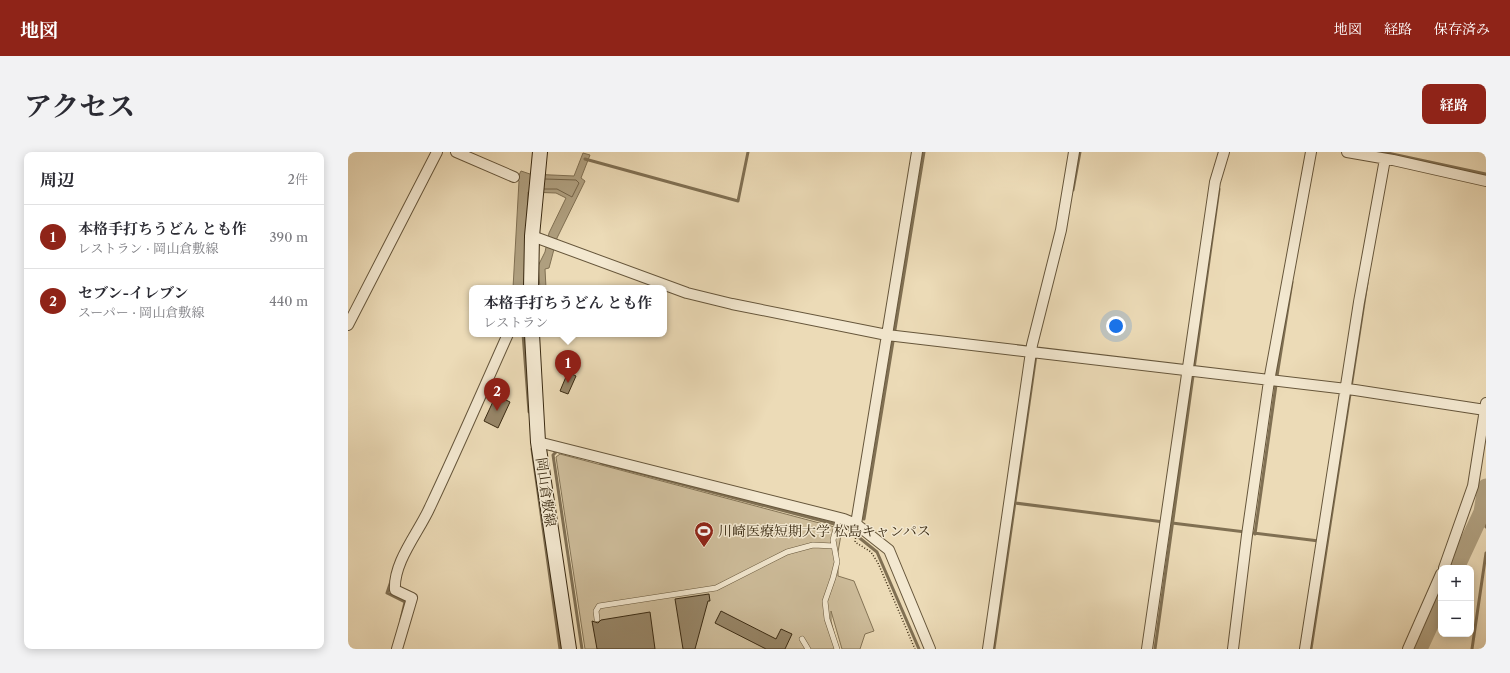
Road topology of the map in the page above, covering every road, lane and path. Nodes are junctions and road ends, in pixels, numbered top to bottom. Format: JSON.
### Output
{"nodes":[{"id":1,"x":437,"y":152,"type":"edge"},
{"id":2,"x":456,"y":152,"type":"edge"},
{"id":3,"x":540,"y":152,"type":"edge"},
{"id":4,"x":917,"y":152,"type":"edge"},
{"id":5,"x":1074,"y":152,"type":"edge"},
{"id":6,"x":1224,"y":152,"type":"edge"},
{"id":7,"x":1311,"y":152,"type":"edge"},
{"id":8,"x":1347,"y":152,"type":"edge"},
{"id":9,"x":1388,"y":159,"type":"junction"},
{"id":10,"x":514,"y":177,"type":"dead end"},
{"id":11,"x":1486,"y":181,"type":"edge"},
{"id":12,"x":532,"y":236,"type":"junction"},
{"id":13,"x":531,"y":285,"type":"edge"},
{"id":14,"x":666,"y":285,"type":"edge"},
{"id":15,"x":667,"y":285,"type":"edge"},
{"id":16,"x":348,"y":325,"type":"edge"},
{"id":17,"x":892,"y":336,"type":"junction"},
{"id":18,"x":507,"y":337,"type":"edge"},
{"id":19,"x":532,"y":337,"type":"edge"},
{"id":20,"x":1035,"y":352,"type":"junction"},
{"id":21,"x":1191,"y":372,"type":"junction"},
{"id":22,"x":1269,"y":380,"type":"junction"},
{"id":23,"x":1351,"y":390,"type":"junction"},
{"id":24,"x":1485,"y":406,"type":"edge"},
{"id":25,"x":538,"y":442,"type":"junction"},
{"id":26,"x":837,"y":522,"type":"junction"},
{"id":27,"x":856,"y":524,"type":"junction"},
{"id":28,"x":855,"y":540,"type":"dead end"},
{"id":29,"x":834,"y":546,"type":"junction"},
{"id":30,"x":1445,"y":565,"type":"edge"},
{"id":31,"x":1438,"y":581,"type":"edge"},
{"id":32,"x":597,"y":619,"type":"dead end"},
{"id":33,"x":802,"y":639,"type":"dead end"},
{"id":34,"x":397,"y":649,"type":"edge"},
{"id":35,"x":569,"y":649,"type":"edge"},
{"id":36,"x":808,"y":649,"type":"edge"},
{"id":37,"x":837,"y":649,"type":"edge"},
{"id":38,"x":915,"y":649,"type":"edge"},
{"id":39,"x":930,"y":649,"type":"edge"},
{"id":40,"x":988,"y":649,"type":"edge"},
{"id":41,"x":1147,"y":649,"type":"edge"},
{"id":42,"x":1233,"y":649,"type":"edge"},
{"id":43,"x":1305,"y":649,"type":"edge"},
{"id":44,"x":1408,"y":649,"type":"edge"}],
"edges":[{"from":1,"to":16,"type":"street"},
{"from":2,"to":10,"type":"street"},
{"from":3,"to":12,"type":"main road"},
{"from":4,"to":17,"type":"street"},
{"from":5,"to":20,"type":"street"},
{"from":6,"to":21,"type":"street"},
{"from":7,"to":22,"type":"street"},
{"from":8,"to":9,"type":"street"},
{"from":9,"to":11,"type":"street"},
{"from":9,"to":23,"type":"street"},
{"from":12,"to":13,"type":"main road"},
{"from":12,"to":14,"type":"street"},
{"from":15,"to":17,"type":"street"},
{"from":17,"to":20,"type":"street"},
{"from":17,"to":27,"type":"street"},
{"from":18,"to":34,"type":"street"},
{"from":19,"to":25,"type":"main road","name":"岡山倉敷線"},
{"from":20,"to":21,"type":"street"},
{"from":20,"to":40,"type":"street"},
{"from":21,"to":22,"type":"street"},
{"from":21,"to":41,"type":"street"},
{"from":22,"to":23,"type":"street"},
{"from":22,"to":42,"type":"street"},
{"from":23,"to":24,"type":"street"},
{"from":23,"to":43,"type":"street"},
{"from":24,"to":30,"type":"street"},
{"from":25,"to":26,"type":"street"},
{"from":25,"to":35,"type":"main road","name":"岡山倉敷線"},
{"from":26,"to":27,"type":"street"},
{"from":26,"to":29,"type":"lane"},
{"from":27,"to":39,"type":"street"},
{"from":28,"to":38,"type":"path"},
{"from":29,"to":32,"type":"lane"},
{"from":29,"to":37,"type":"lane"},
{"from":31,"to":44,"type":"street"},
{"from":33,"to":36,"type":"lane"}]}
